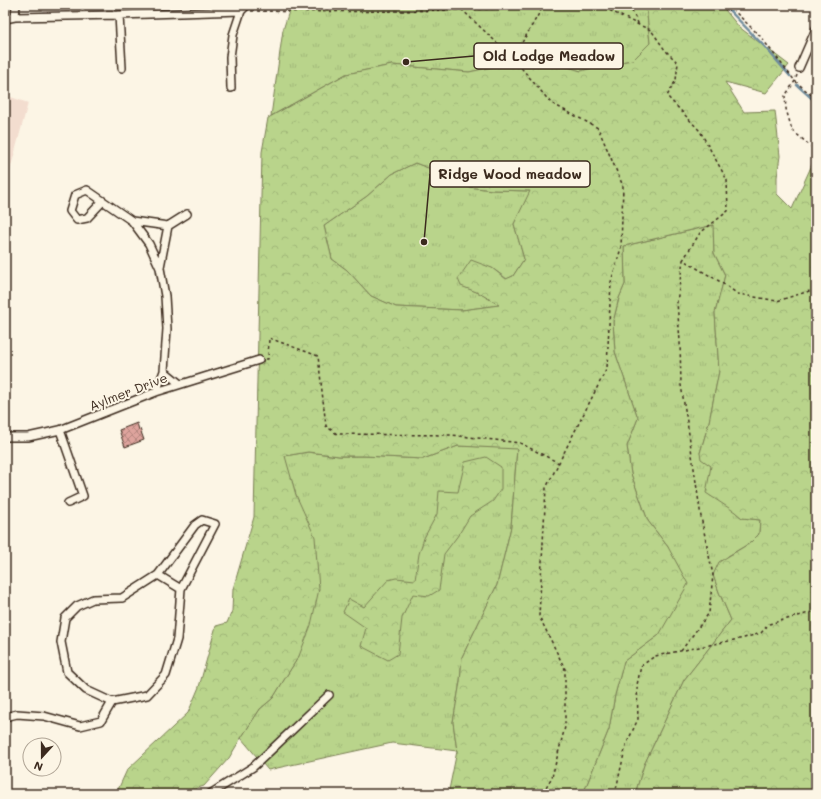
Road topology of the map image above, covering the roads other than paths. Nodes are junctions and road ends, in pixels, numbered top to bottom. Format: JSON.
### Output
{"nodes":[{"id":1,"x":16,"y":5,"type":"edge"},
{"id":2,"x":247,"y":5,"type":"edge"},
{"id":3,"x":241,"y":11,"type":"junction"},
{"id":4,"x":119,"y":16,"type":"junction"},
{"id":5,"x":15,"y":17,"type":"junction"},
{"id":6,"x":5,"y":19,"type":"edge"},
{"id":7,"x":816,"y":29,"type":"edge"},
{"id":8,"x":122,"y":68,"type":"dead end"},
{"id":9,"x":799,"y":68,"type":"road end"},
{"id":10,"x":230,"y":88,"type":"dead end"},
{"id":11,"x":103,"y":201,"type":"junction"},
{"id":12,"x":187,"y":214,"type":"dead end"},
{"id":13,"x":132,"y":221,"type":"junction"},
{"id":14,"x":168,"y":226,"type":"junction"},
{"id":15,"x":160,"y":268,"type":"junction"},
{"id":16,"x":259,"y":360,"type":"dead end"},
{"id":17,"x":164,"y":371,"type":"junction"},
{"id":18,"x":180,"y":384,"type":"junction"},
{"id":19,"x":156,"y":392,"type":"junction"},
{"id":20,"x":60,"y":430,"type":"junction"},
{"id":21,"x":5,"y":437,"type":"edge"},
{"id":22,"x":68,"y":503,"type":"dead end"},
{"id":23,"x":158,"y":575,"type":"junction"},
{"id":24,"x":181,"y":589,"type":"junction"},
{"id":25,"x":329,"y":695,"type":"dead end"},
{"id":26,"x":112,"y":702,"type":"junction"},
{"id":27,"x":5,"y":717,"type":"edge"},
{"id":28,"x":210,"y":794,"type":"edge"}],
"edges":[{"from":1,"to":5,"type":"street"},
{"from":2,"to":3,"type":"street"},
{"from":3,"to":4,"type":"street"},
{"from":3,"to":10,"type":"street"},
{"from":4,"to":5,"type":"street"},
{"from":4,"to":8,"type":"street"},
{"from":5,"to":6,"type":"street"},
{"from":7,"to":9,"type":"street"},
{"from":11,"to":11,"type":"street"},
{"from":11,"to":13,"type":"street"},
{"from":12,"to":14,"type":"street"},
{"from":13,"to":14,"type":"street"},
{"from":13,"to":15,"type":"street"},
{"from":14,"to":15,"type":"street"},
{"from":15,"to":17,"type":"street"},
{"from":16,"to":18,"type":"street","name":"Aylmer Drive"},
{"from":17,"to":18,"type":"street"},
{"from":17,"to":19,"type":"street"},
{"from":18,"to":19,"type":"street","name":"Aylmer Drive"},
{"from":19,"to":20,"type":"street","name":"Aylmer Drive"},
{"from":20,"to":21,"type":"street","name":"Aylmer Drive"},
{"from":20,"to":22,"type":"street"},
{"from":23,"to":24,"type":"street"},
{"from":23,"to":24,"type":"street"},
{"from":23,"to":26,"type":"street"},
{"from":24,"to":26,"type":"street"},
{"from":25,"to":28,"type":"street"},
{"from":26,"to":27,"type":"street"}]}
